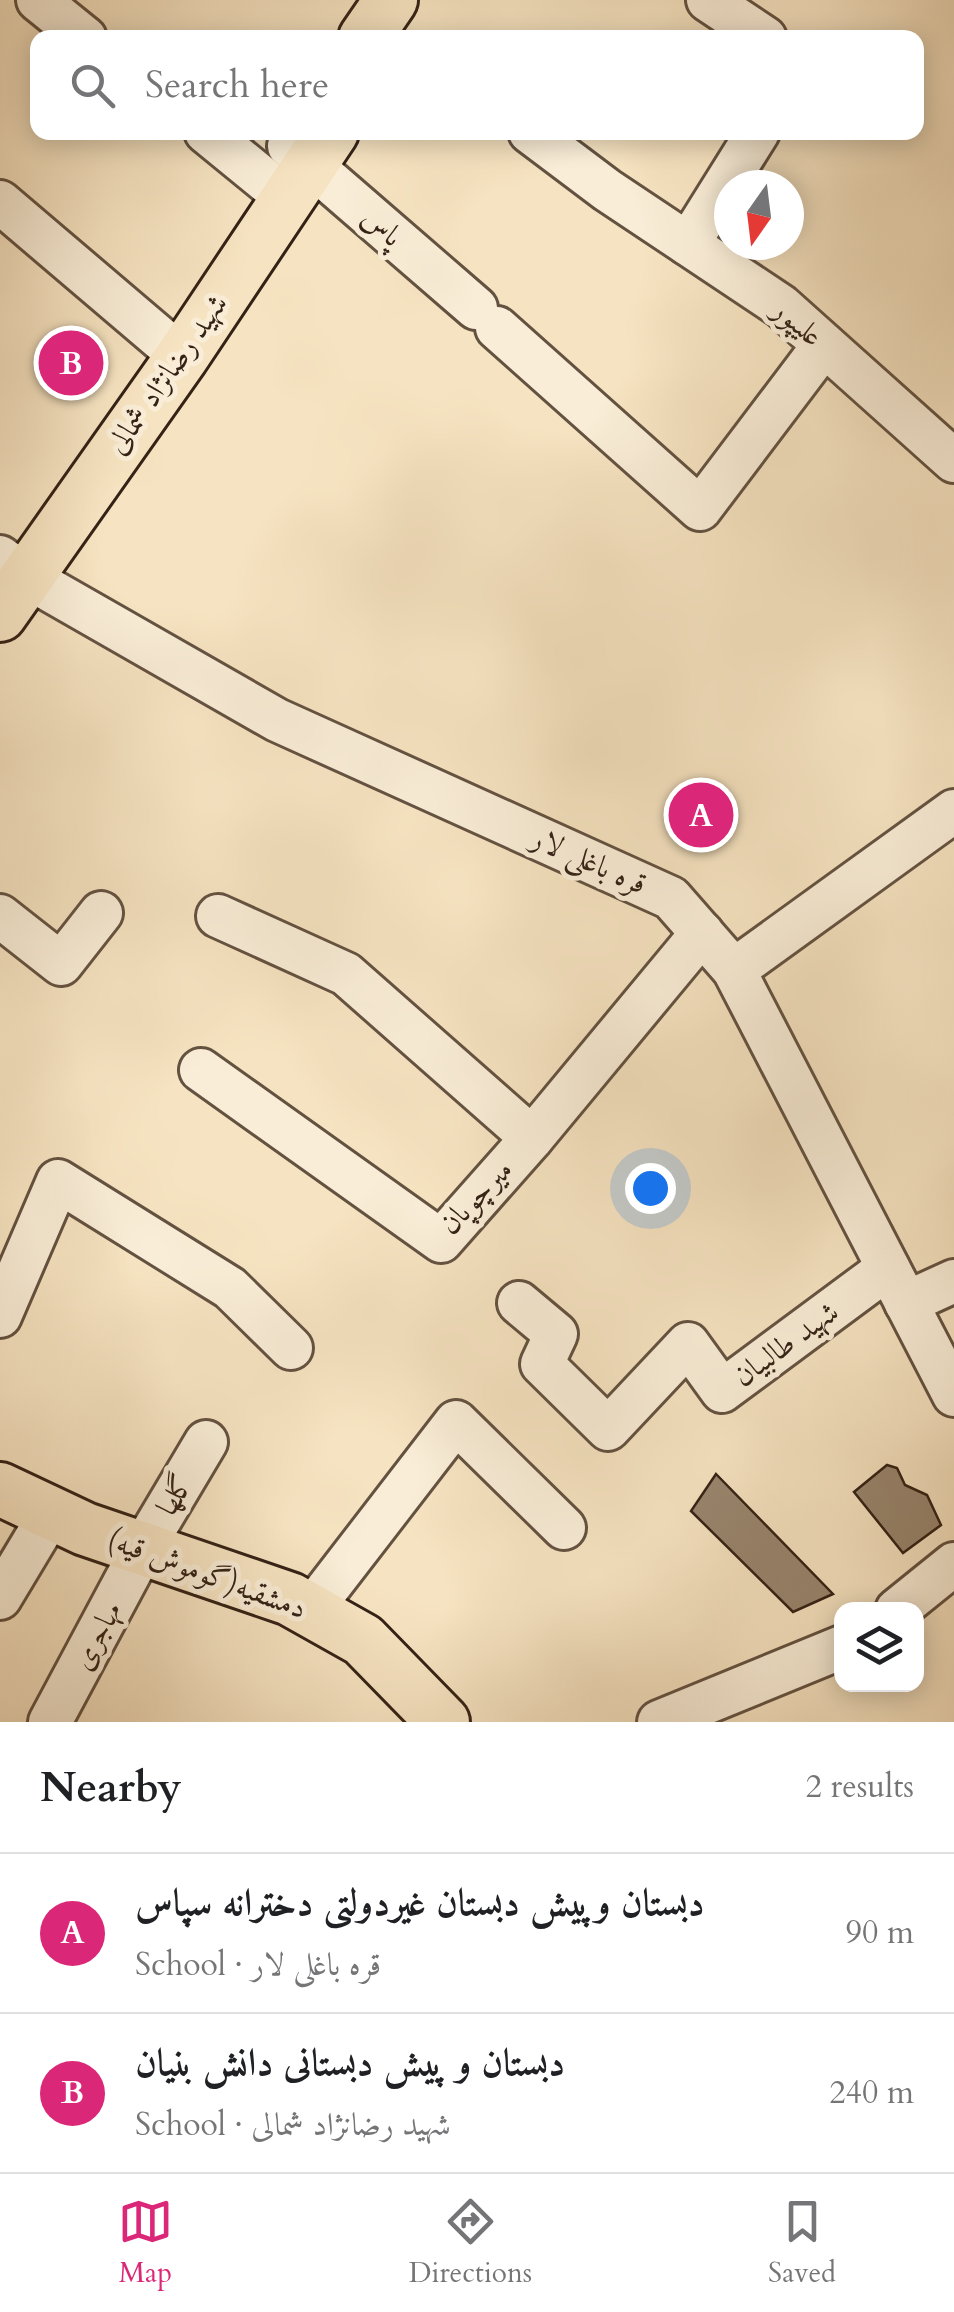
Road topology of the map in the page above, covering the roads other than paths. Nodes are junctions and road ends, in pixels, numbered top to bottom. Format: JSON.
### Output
{"nodes":[{"id":1,"x":38,"y":0,"type":"edge"},
{"id":2,"x":708,"y":0,"type":"edge"},
{"id":3,"x":76,"y":30,"type":"edge"},
{"id":4,"x":753,"y":30,"type":"edge"},
{"id":5,"x":233,"y":140,"type":"edge"},
{"id":6,"x":541,"y":140,"type":"edge"},
{"id":7,"x":753,"y":140,"type":"edge"},
{"id":8,"x":297,"y":159,"type":"edge"},
{"id":9,"x":0,"y":202,"type":"edge"},
{"id":10,"x":688,"y":244,"type":"junction"},
{"id":11,"x":824,"y":345,"type":"junction"},
{"id":12,"x":169,"y":346,"type":"junction"},
{"id":13,"x":954,"y":461,"type":"edge"},
{"id":14,"x":7,"y":576,"type":"edge"},
{"id":15,"x":954,"y":811,"type":"edge"},
{"id":16,"x":101,"y":914,"type":"dead end"},
{"id":17,"x":0,"y":916,"type":"edge"},
{"id":18,"x":218,"y":916,"type":"dead end"},
{"id":19,"x":702,"y":933,"type":"junction"},
{"id":20,"x":734,"y":970,"type":"junction"},
{"id":21,"x":201,"y":1070,"type":"dead end"},
{"id":22,"x":532,"y":1138,"type":"junction"},
{"id":23,"x":954,"y":1282,"type":"edge"},
{"id":24,"x":898,"y":1286,"type":"junction"},
{"id":25,"x":519,"y":1303,"type":"dead end"},
{"id":26,"x":0,"y":1316,"type":"edge"},
{"id":27,"x":291,"y":1348,"type":"dead end"},
{"id":28,"x":954,"y":1395,"type":"edge"},
{"id":29,"x":206,"y":1442,"type":"dead end"},
{"id":30,"x":0,"y":1489,"type":"edge"},
{"id":31,"x":51,"y":1513,"type":"junction"},
{"id":32,"x":564,"y":1528,"type":"dead end"},
{"id":33,"x":143,"y":1548,"type":"junction"},
{"id":34,"x":954,"y":1564,"type":"edge"},
{"id":35,"x":0,"y":1598,"type":"edge"},
{"id":36,"x":908,"y":1602,"type":"edge"},
{"id":37,"x":310,"y":1610,"type":"junction"},
{"id":38,"x":834,"y":1650,"type":"edge"},
{"id":39,"x":428,"y":1716,"type":"edge"},
{"id":40,"x":50,"y":1722,"type":"edge"},
{"id":41,"x":658,"y":1722,"type":"edge"}],
"edges":[{"from":1,"to":3,"type":"street"},
{"from":2,"to":4,"type":"street"},
{"from":5,"to":8,"type":"street","name":"پاس"},
{"from":6,"to":10,"type":"street","name":"علیپور"},
{"from":7,"to":10,"type":"street"},
{"from":8,"to":11,"type":"street","name":"پاس"},
{"from":8,"to":12,"type":"main road","name":"شهید رضانژاد شمالی"},
{"from":9,"to":12,"type":"street"},
{"from":10,"to":11,"type":"street","name":"علیپور"},
{"from":11,"to":13,"type":"street","name":"علیپور"},
{"from":12,"to":14,"type":"main road","name":"شهید رضانژاد شمالی"},
{"from":14,"to":19,"type":"street","name":"قره باغلی لار"},
{"from":15,"to":20,"type":"street"},
{"from":16,"to":17,"type":"street"},
{"from":18,"to":22,"type":"street"},
{"from":19,"to":20,"type":"street","name":"قره باغلی لار"},
{"from":19,"to":22,"type":"street","name":"میرچوپان"},
{"from":20,"to":24,"type":"street","name":"قره باغلی لار"},
{"from":21,"to":22,"type":"street","name":"میرچوپان"},
{"from":23,"to":24,"type":"street"},
{"from":24,"to":25,"type":"street","name":"شهید طالبیان"},
{"from":24,"to":28,"type":"street","name":"قره باغلی لار"},
{"from":26,"to":27,"type":"street"},
{"from":29,"to":33,"type":"street","name":"گلها"},
{"from":30,"to":31,"type":"main road","name":"دمشقیه(گوموش قیه)"},
{"from":31,"to":33,"type":"main road","name":"دمشقیه(گوموش قیه)"},
{"from":31,"to":35,"type":"street"},
{"from":32,"to":37,"type":"street"},
{"from":33,"to":37,"type":"main road","name":"دمشقیه(گوموش قیه)"},
{"from":33,"to":40,"type":"street","name":"مهاجری"},
{"from":34,"to":36,"type":"street"},
{"from":37,"to":39,"type":"main road","name":"دمشقیه(گوموش قیه)"},
{"from":38,"to":41,"type":"street"}]}
